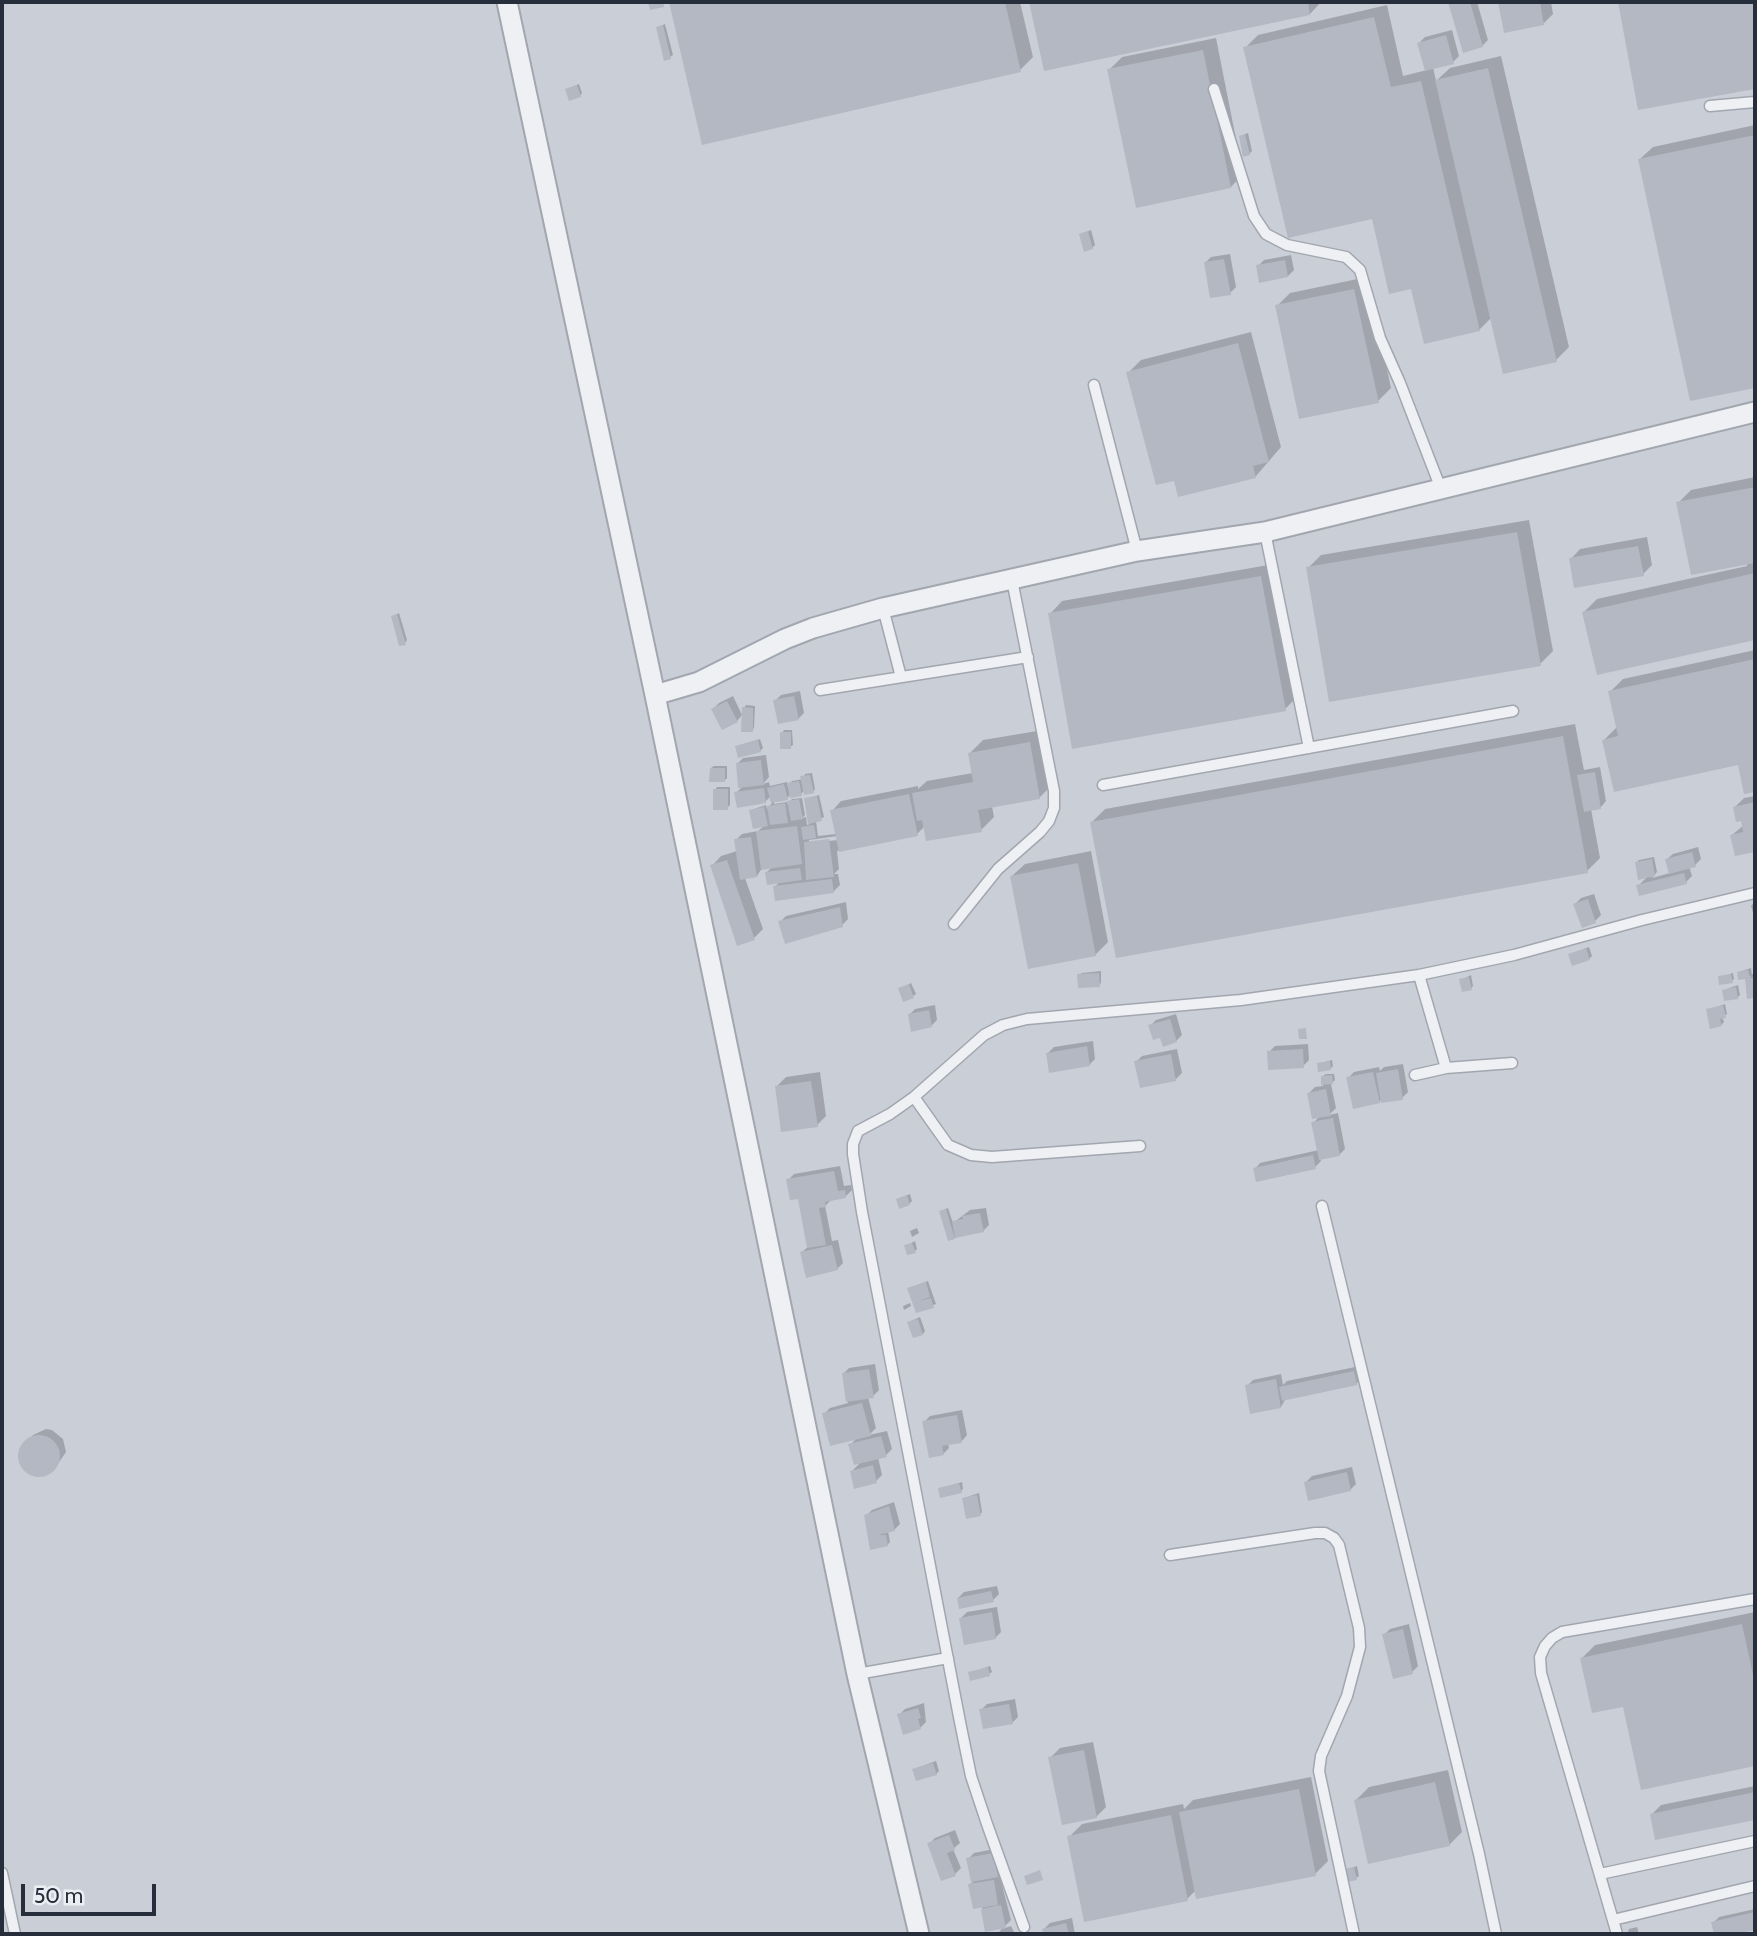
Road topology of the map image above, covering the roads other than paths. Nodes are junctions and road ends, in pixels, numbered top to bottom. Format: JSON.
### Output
{"nodes":[{"id":1,"x":507,"y":2,"type":"edge"},
{"id":2,"x":1214,"y":89,"type":"dead end"},
{"id":3,"x":1755,"y":102,"type":"edge"},
{"id":4,"x":1710,"y":106,"type":"dead end"},
{"id":5,"x":1094,"y":385,"type":"dead end"},
{"id":6,"x":1755,"y":412,"type":"edge"},
{"id":7,"x":1441,"y":489,"type":"junction"},
{"id":8,"x":1265,"y":532,"type":"junction"},
{"id":9,"x":1137,"y":551,"type":"junction"},
{"id":10,"x":1012,"y":580,"type":"junction"},
{"id":11,"x":883,"y":608,"type":"junction"},
{"id":12,"x":1028,"y":657,"type":"junction"},
{"id":13,"x":901,"y":677,"type":"junction"},
{"id":14,"x":820,"y":690,"type":"dead end"},
{"id":15,"x":655,"y":695,"type":"junction"},
{"id":16,"x":1513,"y":711,"type":"dead end"},
{"id":17,"x":1308,"y":748,"type":"junction"},
{"id":18,"x":1103,"y":785,"type":"dead end"},
{"id":19,"x":1755,"y":893,"type":"edge"},
{"id":20,"x":954,"y":923,"type":"dead end"},
{"id":21,"x":1419,"y":975,"type":"junction"},
{"id":22,"x":1512,"y":1063,"type":"dead end"},
{"id":23,"x":1446,"y":1068,"type":"junction"},
{"id":24,"x":1415,"y":1074,"type":"dead end"},
{"id":25,"x":914,"y":1097,"type":"junction"},
{"id":26,"x":1140,"y":1146,"type":"dead end"},
{"id":27,"x":1322,"y":1206,"type":"dead end"},
{"id":28,"x":1170,"y":1555,"type":"dead end"},
{"id":29,"x":1755,"y":1600,"type":"edge"},
{"id":30,"x":948,"y":1658,"type":"junction"},
{"id":31,"x":857,"y":1674,"type":"junction"},
{"id":32,"x":1755,"y":1840,"type":"edge"},
{"id":33,"x":2,"y":1873,"type":"edge"},
{"id":34,"x":1600,"y":1874,"type":"junction"},
{"id":35,"x":1755,"y":1886,"type":"edge"},
{"id":36,"x":1613,"y":1920,"type":"junction"},
{"id":37,"x":1024,"y":1927,"type":"dead end"},
{"id":38,"x":15,"y":1934,"type":"edge"},
{"id":39,"x":919,"y":1934,"type":"edge"},
{"id":40,"x":1354,"y":1934,"type":"edge"},
{"id":41,"x":1496,"y":1934,"type":"edge"},
{"id":42,"x":1617,"y":1934,"type":"edge"}],
"edges":[{"from":1,"to":15,"type":"street"},
{"from":2,"to":7,"type":"lane"},
{"from":3,"to":4,"type":"lane"},
{"from":5,"to":9,"type":"lane"},
{"from":6,"to":7,"type":"street"},
{"from":7,"to":8,"type":"street"},
{"from":8,"to":9,"type":"street"},
{"from":8,"to":17,"type":"lane"},
{"from":9,"to":10,"type":"street"},
{"from":10,"to":11,"type":"street"},
{"from":10,"to":12,"type":"lane"},
{"from":11,"to":13,"type":"lane"},
{"from":11,"to":15,"type":"street"},
{"from":12,"to":13,"type":"lane"},
{"from":12,"to":20,"type":"lane"},
{"from":13,"to":14,"type":"lane"},
{"from":15,"to":31,"type":"street"},
{"from":16,"to":17,"type":"lane"},
{"from":17,"to":18,"type":"lane"},
{"from":19,"to":21,"type":"lane"},
{"from":21,"to":23,"type":"lane"},
{"from":21,"to":25,"type":"lane"},
{"from":22,"to":23,"type":"lane"},
{"from":23,"to":24,"type":"lane"},
{"from":25,"to":26,"type":"lane"},
{"from":25,"to":30,"type":"lane"},
{"from":27,"to":41,"type":"lane"},
{"from":28,"to":40,"type":"lane"},
{"from":29,"to":34,"type":"lane"},
{"from":30,"to":31,"type":"lane"},
{"from":30,"to":37,"type":"lane"},
{"from":31,"to":39,"type":"street"},
{"from":32,"to":34,"type":"lane"},
{"from":33,"to":38,"type":"lane"},
{"from":34,"to":36,"type":"lane"},
{"from":35,"to":36,"type":"lane"},
{"from":36,"to":42,"type":"lane"}]}
